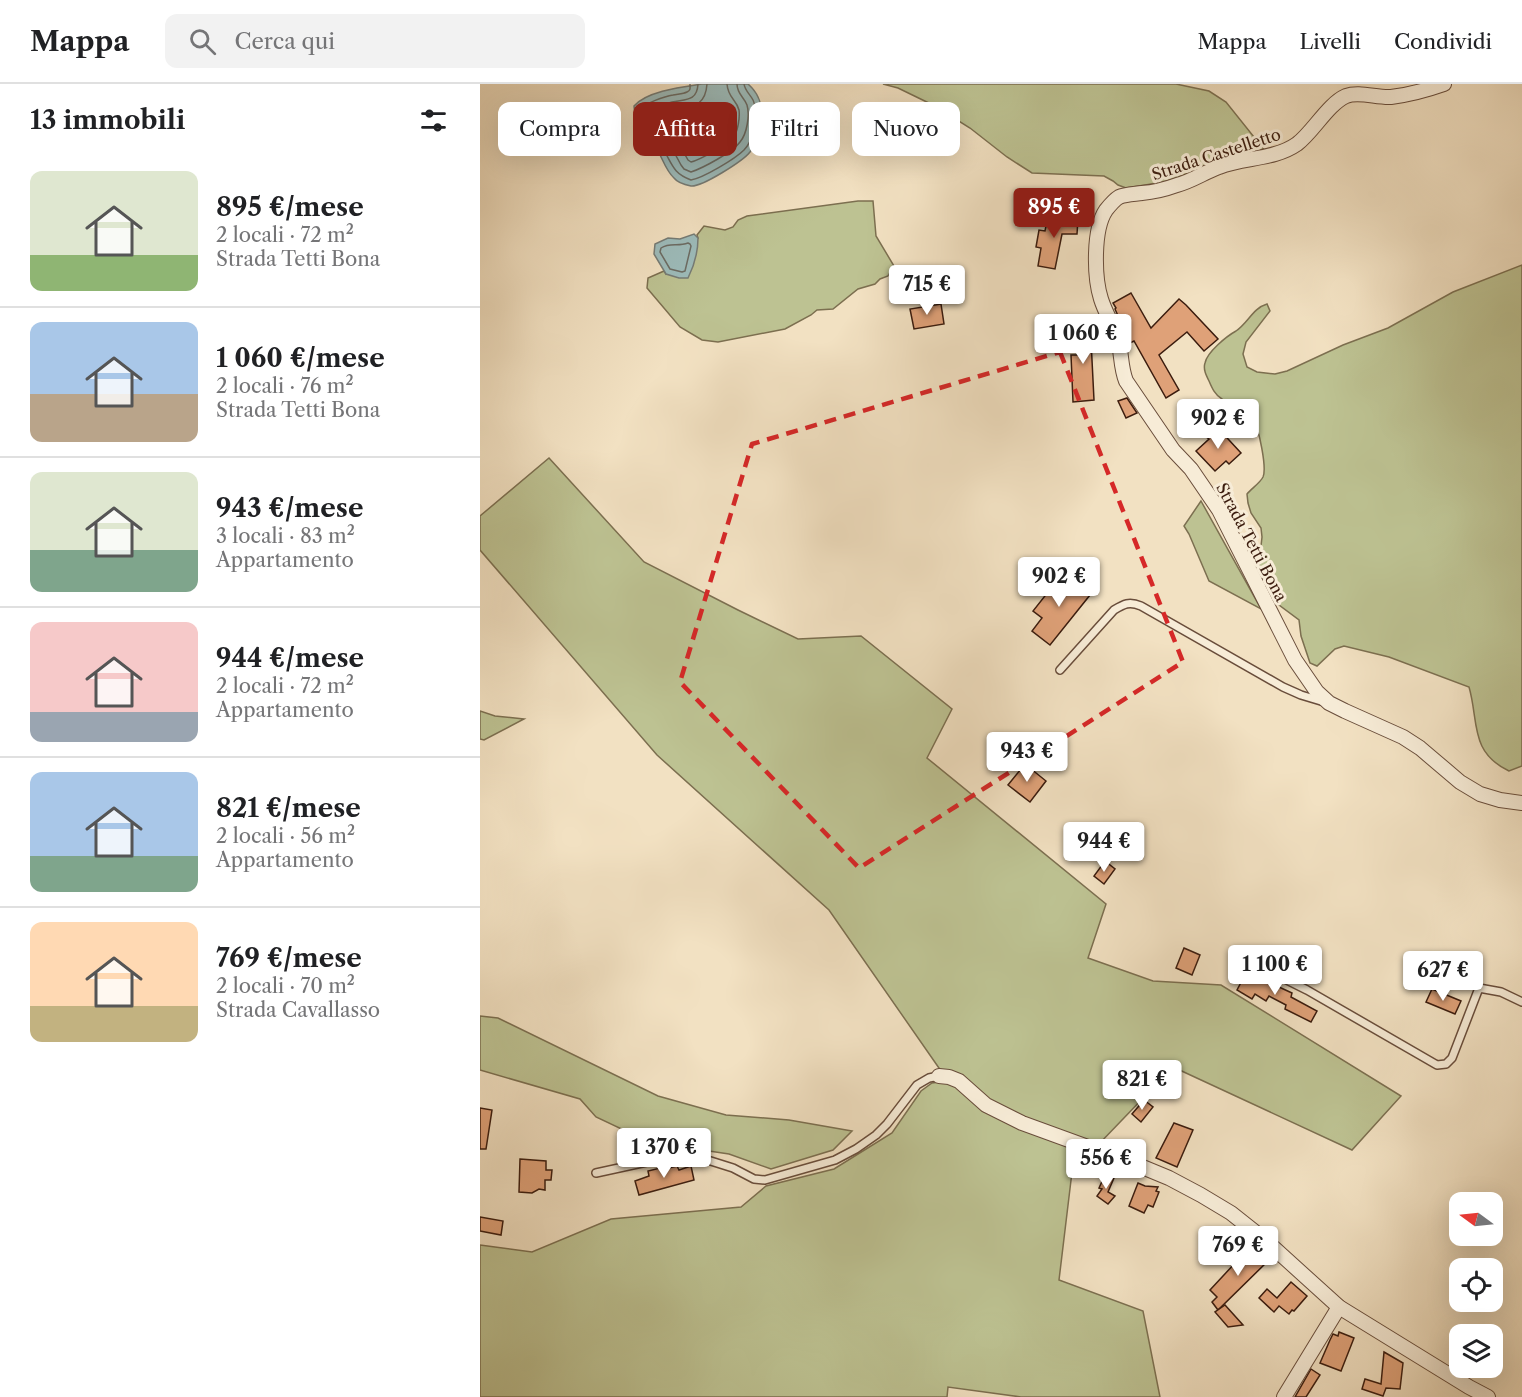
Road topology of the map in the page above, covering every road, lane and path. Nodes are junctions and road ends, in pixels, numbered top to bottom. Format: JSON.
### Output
{"nodes":[{"id":1,"x":1444,"y":84,"type":"edge"},
{"id":2,"x":1417,"y":88,"type":"edge"},
{"id":3,"x":1120,"y":196,"type":"joint"},
{"id":4,"x":1060,"y":670,"type":"dead end"},
{"id":5,"x":1329,"y":703,"type":"junction"},
{"id":6,"x":1522,"y":803,"type":"edge"},
{"id":7,"x":1273,"y":974,"type":"dead end"},
{"id":8,"x":1522,"y":1002,"type":"edge"},
{"id":9,"x":939,"y":1076,"type":"joint"},
{"id":10,"x":596,"y":1173,"type":"dead end"},
{"id":11,"x":1339,"y":1307,"type":"junction"},
{"id":12,"x":1284,"y":1397,"type":"edge"},
{"id":13,"x":1488,"y":1397,"type":"edge"}],
"edges":[{"from":1,"to":2,"type":"street","name":"Strada Castelletto"},
{"from":2,"to":3,"type":"street","name":"Strada Castelletto"},
{"from":3,"to":5,"type":"street","name":"Strada Tetti Bona"},
{"from":4,"to":5,"type":"lane"},
{"from":5,"to":6,"type":"street","name":"Strada Tetti Bona"},
{"from":7,"to":8,"type":"lane"},
{"from":9,"to":10,"type":"lane"},
{"from":9,"to":11,"type":"street"},
{"from":11,"to":12,"type":"street"},
{"from":11,"to":13,"type":"street"}]}
